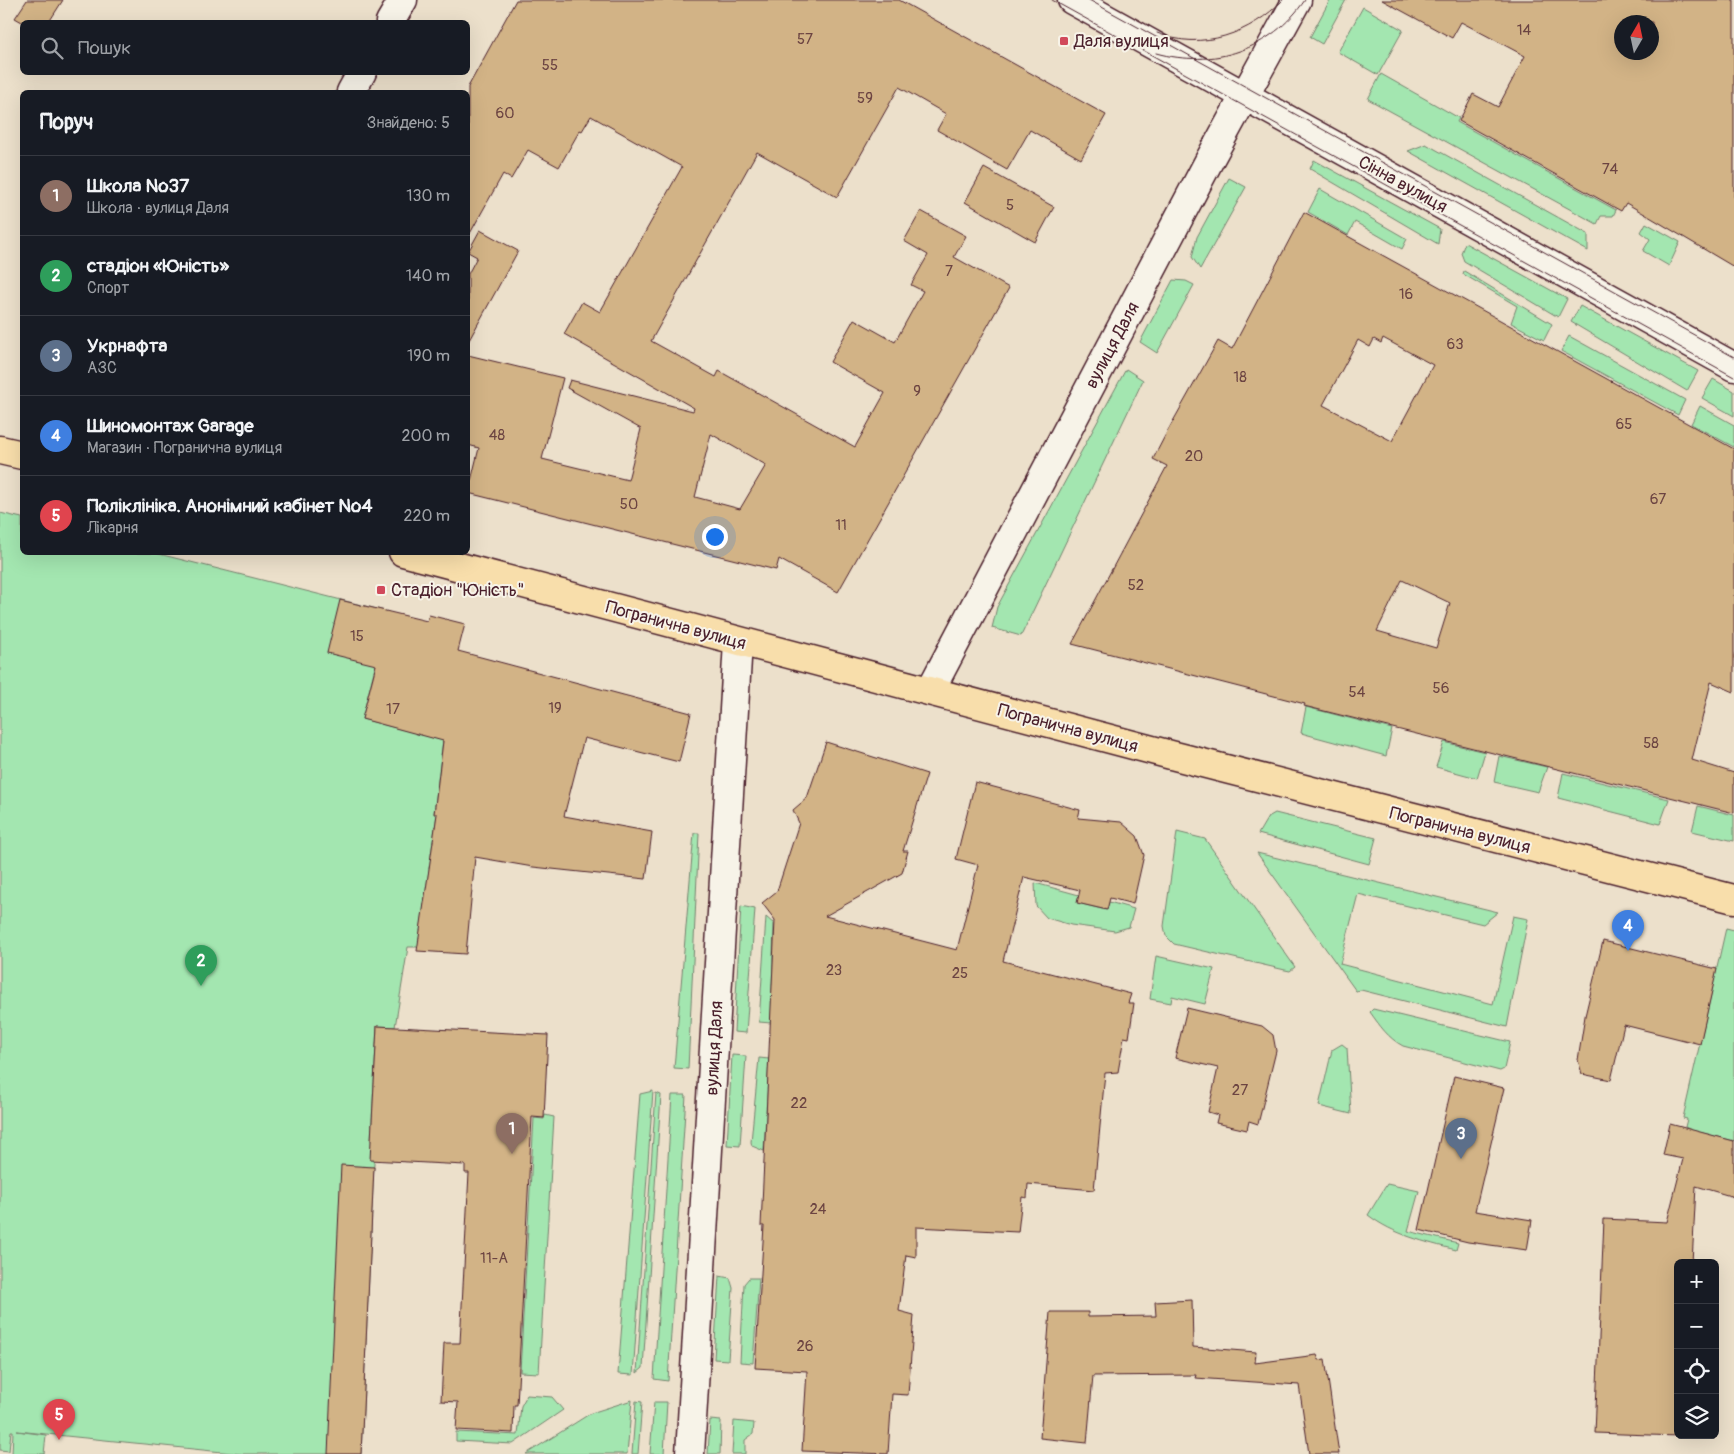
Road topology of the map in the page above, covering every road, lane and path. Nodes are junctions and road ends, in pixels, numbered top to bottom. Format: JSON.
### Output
{"nodes":[{"id":1,"x":403,"y":0,"type":"edge"},
{"id":2,"x":1072,"y":0,"type":"edge"},
{"id":3,"x":1297,"y":0,"type":"edge"},
{"id":4,"x":391,"y":20,"type":"edge"},
{"id":5,"x":360,"y":75,"type":"edge"},
{"id":6,"x":352,"y":90,"type":"edge"},
{"id":7,"x":1245,"y":95,"type":"junction"},
{"id":8,"x":1734,"y":368,"type":"edge"},
{"id":9,"x":0,"y":450,"type":"edge"},
{"id":10,"x":20,"y":455,"type":"edge"},
{"id":11,"x":413,"y":555,"type":"edge"},
{"id":12,"x":738,"y":642,"type":"junction"},
{"id":13,"x":930,"y":691,"type":"junction"},
{"id":14,"x":1734,"y":899,"type":"edge"},
{"id":15,"x":690,"y":1454,"type":"edge"}],
"edges":[{"from":1,"to":4,"type":"street"},
{"from":2,"to":7,"type":"street","name":"Сінна вулиця"},
{"from":3,"to":7,"type":"street","name":"вулиця Даля"},
{"from":5,"to":6,"type":"street"},
{"from":7,"to":8,"type":"street","name":"Сінна вулиця"},
{"from":7,"to":13,"type":"street","name":"вулиця Даля"},
{"from":9,"to":10,"type":"main road"},
{"from":11,"to":12,"type":"main road","name":"Погранична вулиця"},
{"from":12,"to":13,"type":"main road","name":"Погранична вулиця"},
{"from":12,"to":15,"type":"street","name":"вулиця Даля"},
{"from":13,"to":14,"type":"main road","name":"Погранична вулиця"}]}
